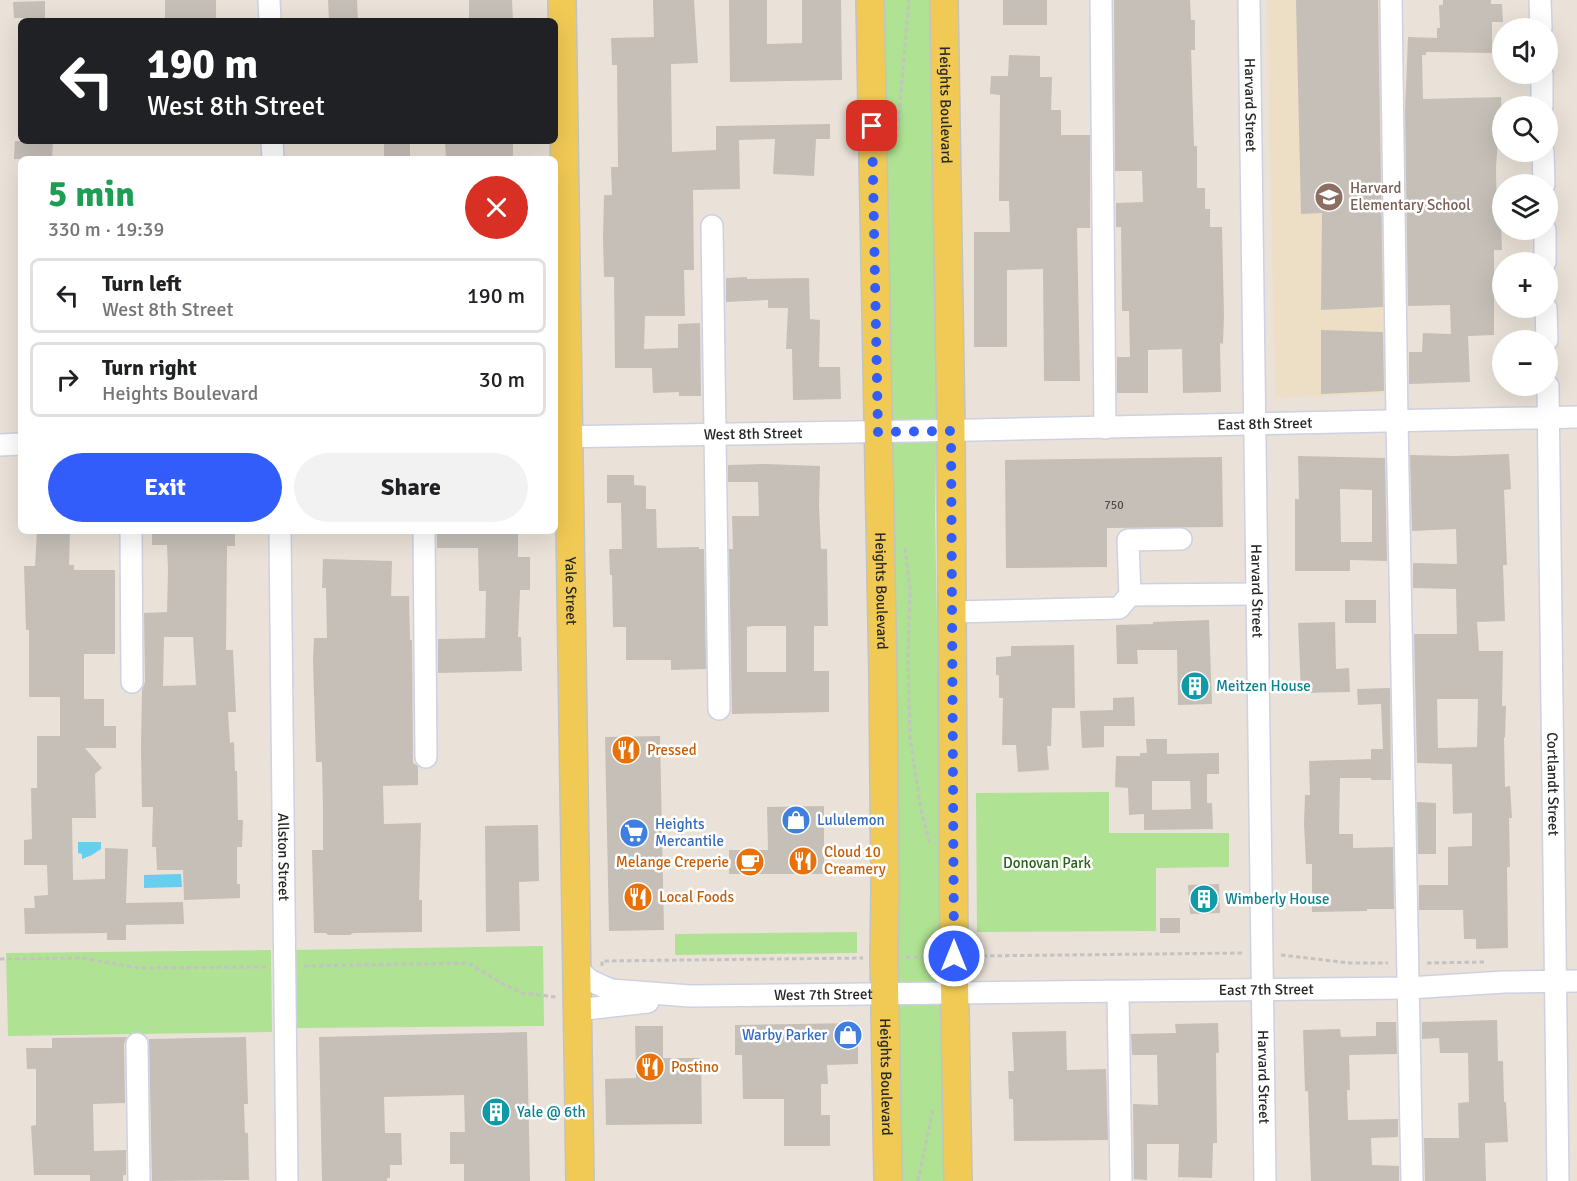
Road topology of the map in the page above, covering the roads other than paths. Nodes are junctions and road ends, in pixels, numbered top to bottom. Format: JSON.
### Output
{"nodes":[{"id":1,"x":269,"y":0,"type":"edge"},
{"id":2,"x":561,"y":0,"type":"edge"},
{"id":3,"x":870,"y":0,"type":"edge"},
{"id":4,"x":944,"y":0,"type":"edge"},
{"id":5,"x":1101,"y":0,"type":"edge"},
{"id":6,"x":1249,"y":0,"type":"edge"},
{"id":7,"x":1391,"y":0,"type":"edge"},
{"id":8,"x":1540,"y":0,"type":"edge"},
{"id":9,"x":270,"y":18,"type":"edge"},
{"id":10,"x":1541,"y":18,"type":"edge"},
{"id":11,"x":712,"y":226,"type":"dead end"},
{"id":12,"x":1548,"y":396,"type":"edge"},
{"id":13,"x":1577,"y":417,"type":"edge"},
{"id":14,"x":1548,"y":418,"type":"junction"},
{"id":15,"x":1397,"y":421,"type":"junction"},
{"id":16,"x":1254,"y":424,"type":"junction"},
{"id":17,"x":1105,"y":428,"type":"junction"},
{"id":18,"x":951,"y":431,"type":"junction"},
{"id":19,"x":878,"y":432,"type":"junction"},
{"id":20,"x":715,"y":434,"type":"junction"},
{"id":21,"x":561,"y":437,"type":"edge"},
{"id":22,"x":18,"y":444,"type":"edge"},
{"id":23,"x":0,"y":445,"type":"edge"},
{"id":24,"x":131,"y":534,"type":"edge"},
{"id":25,"x":279,"y":534,"type":"edge"},
{"id":26,"x":424,"y":534,"type":"edge"},
{"id":27,"x":1182,"y":539,"type":"dead end"},
{"id":28,"x":1257,"y":594,"type":"junction"},
{"id":29,"x":1130,"y":595,"type":"junction"},
{"id":30,"x":952,"y":612,"type":"junction"},
{"id":31,"x":132,"y":682,"type":"dead end"},
{"id":32,"x":719,"y":709,"type":"dead end"},
{"id":33,"x":426,"y":757,"type":"dead end"},
{"id":34,"x":589,"y":964,"type":"junction"},
{"id":35,"x":1554,"y":981,"type":"junction"},
{"id":36,"x":1577,"y":981,"type":"edge"},
{"id":37,"x":1408,"y":988,"type":"junction"},
{"id":38,"x":1262,"y":990,"type":"junction"},
{"id":39,"x":1118,"y":992,"type":"junction"},
{"id":40,"x":885,"y":994,"type":"junction"},
{"id":41,"x":955,"y":994,"type":"junction"},
{"id":42,"x":690,"y":996,"type":"junction"},
{"id":43,"x":568,"y":1004,"type":"junction"},
{"id":44,"x":137,"y":1044,"type":"dead end"},
{"id":45,"x":139,"y":1181,"type":"edge"},
{"id":46,"x":287,"y":1181,"type":"edge"},
{"id":47,"x":580,"y":1181,"type":"edge"},
{"id":48,"x":888,"y":1181,"type":"edge"},
{"id":49,"x":958,"y":1181,"type":"edge"},
{"id":50,"x":1121,"y":1181,"type":"edge"},
{"id":51,"x":1265,"y":1181,"type":"edge"},
{"id":52,"x":1412,"y":1181,"type":"edge"},
{"id":53,"x":1558,"y":1181,"type":"edge"}],
"edges":[{"from":1,"to":9,"type":"street"},
{"from":2,"to":21,"type":"main road","name":"Yale Street"},
{"from":3,"to":19,"type":"main road","name":"Heights Boulevard"},
{"from":4,"to":18,"type":"main road","name":"Heights Boulevard"},
{"from":5,"to":17,"type":"street"},
{"from":6,"to":16,"type":"street","name":"Harvard Street"},
{"from":7,"to":15,"type":"street"},
{"from":8,"to":10,"type":"street"},
{"from":11,"to":20,"type":"street"},
{"from":12,"to":14,"type":"street","name":"Cortlandt Street"},
{"from":13,"to":14,"type":"street","name":"East 8th Street"},
{"from":14,"to":15,"type":"street","name":"East 8th Street"},
{"from":14,"to":35,"type":"street","name":"Cortlandt Street"},
{"from":15,"to":16,"type":"street","name":"East 8th Street"},
{"from":15,"to":37,"type":"street"},
{"from":16,"to":17,"type":"street","name":"East 8th Street"},
{"from":16,"to":28,"type":"street","name":"Harvard Street"},
{"from":17,"to":18,"type":"street","name":"East 8th Street"},
{"from":18,"to":19,"type":"street","name":"West 8th Street"},
{"from":18,"to":30,"type":"main road","name":"Heights Boulevard"},
{"from":19,"to":20,"type":"street","name":"West 8th Street"},
{"from":19,"to":40,"type":"main road","name":"Heights Boulevard"},
{"from":20,"to":21,"type":"street","name":"West 8th Street"},
{"from":20,"to":32,"type":"street"},
{"from":21,"to":34,"type":"main road","name":"Yale Street"},
{"from":22,"to":23,"type":"street"},
{"from":24,"to":31,"type":"street"},
{"from":25,"to":46,"type":"street","name":"Allston Street"},
{"from":26,"to":33,"type":"street"},
{"from":27,"to":29,"type":"street"},
{"from":28,"to":29,"type":"street"},
{"from":28,"to":38,"type":"street","name":"Harvard Street"},
{"from":29,"to":30,"type":"street"},
{"from":30,"to":41,"type":"main road","name":"Heights Boulevard"},
{"from":34,"to":42,"type":"street","name":"West 7th Street"},
{"from":34,"to":43,"type":"main road","name":"Yale Street"},
{"from":35,"to":36,"type":"street","name":"East 7th Street"},
{"from":35,"to":37,"type":"street","name":"East 7th Street"},
{"from":35,"to":53,"type":"street","name":"Cortlandt Street"},
{"from":37,"to":38,"type":"street","name":"East 7th Street"},
{"from":37,"to":52,"type":"street"},
{"from":38,"to":39,"type":"street","name":"East 7th Street"},
{"from":38,"to":51,"type":"street","name":"Harvard Street"},
{"from":39,"to":41,"type":"street","name":"East 7th Street"},
{"from":39,"to":50,"type":"street"},
{"from":40,"to":41,"type":"street","name":"West 7th Street"},
{"from":40,"to":42,"type":"street","name":"West 7th Street"},
{"from":40,"to":48,"type":"main road","name":"Heights Boulevard"},
{"from":41,"to":49,"type":"main road","name":"Heights Boulevard"},
{"from":42,"to":43,"type":"street","name":"West 7th Street"},
{"from":43,"to":47,"type":"main road","name":"Yale Street"},
{"from":44,"to":45,"type":"street"}]}
